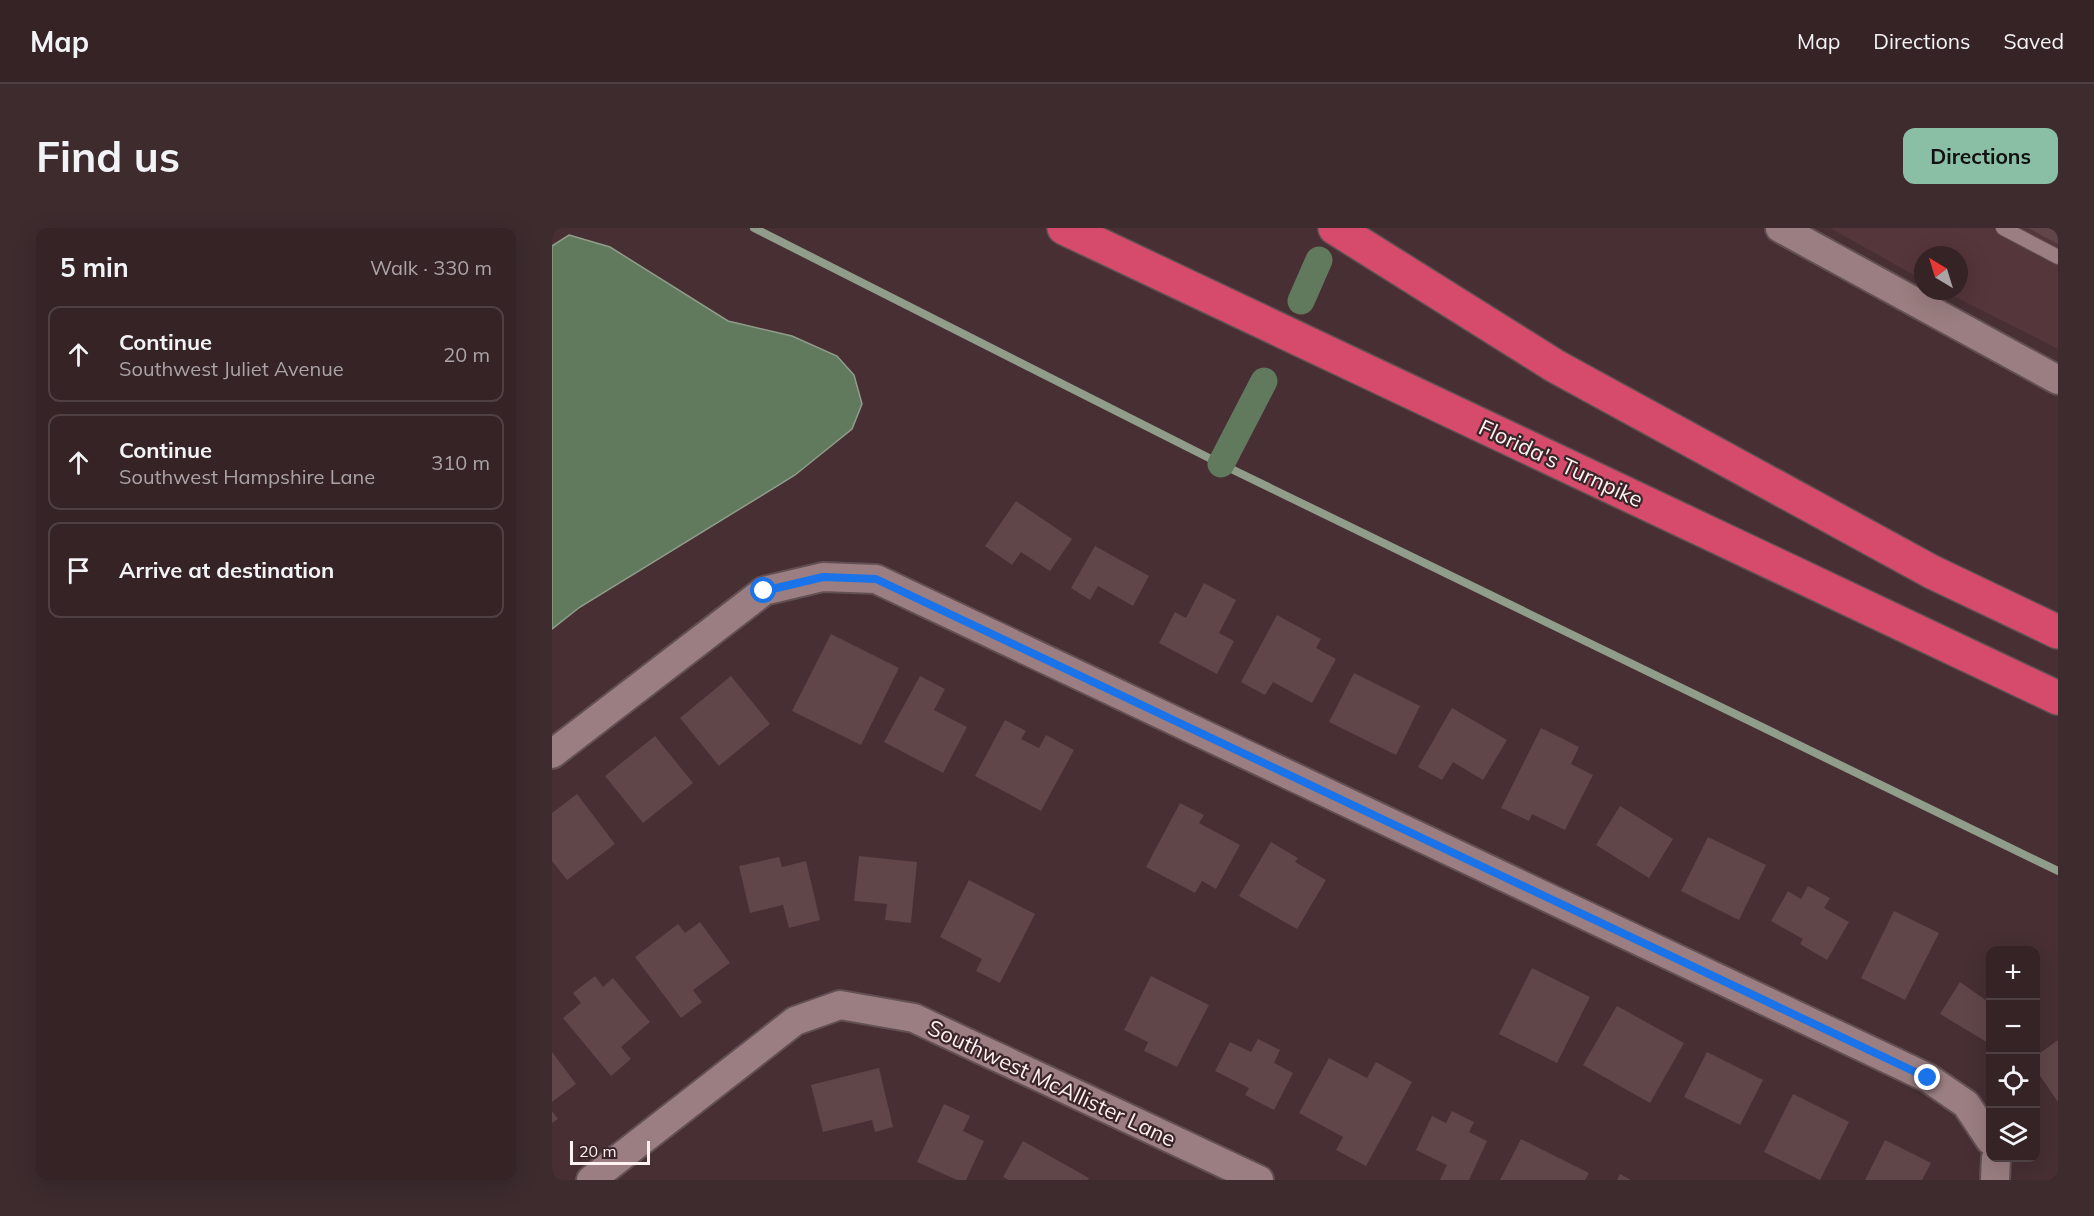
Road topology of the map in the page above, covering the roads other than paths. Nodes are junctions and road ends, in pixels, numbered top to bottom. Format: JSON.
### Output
{"nodes":[{"id":1,"x":1064,"y":228,"type":"edge"},
{"id":2,"x":1335,"y":228,"type":"edge"},
{"id":3,"x":1780,"y":228,"type":"edge"},
{"id":4,"x":2003,"y":228,"type":"edge"},
{"id":5,"x":2058,"y":257,"type":"edge"},
{"id":6,"x":2058,"y":380,"type":"edge"},
{"id":7,"x":2058,"y":632,"type":"edge"},
{"id":8,"x":2058,"y":698,"type":"edge"},
{"id":9,"x":552,"y":754,"type":"edge"},
{"id":10,"x":1986,"y":1135,"type":"edge"},
{"id":11,"x":1994,"y":1162,"type":"edge"},
{"id":12,"x":591,"y":1180,"type":"edge"},
{"id":13,"x":1259,"y":1180,"type":"edge"},
{"id":14,"x":1995,"y":1180,"type":"edge"}],
"edges":[{"from":1,"to":8,"type":"highway","name":"Florida's Turnpike"},
{"from":2,"to":7,"type":"highway"},
{"from":3,"to":6,"type":"street"},
{"from":4,"to":5,"type":"lane"},
{"from":9,"to":10,"type":"street"},
{"from":11,"to":14,"type":"street"},
{"from":12,"to":13,"type":"street","name":"Southwest McAllister Lane"}]}
